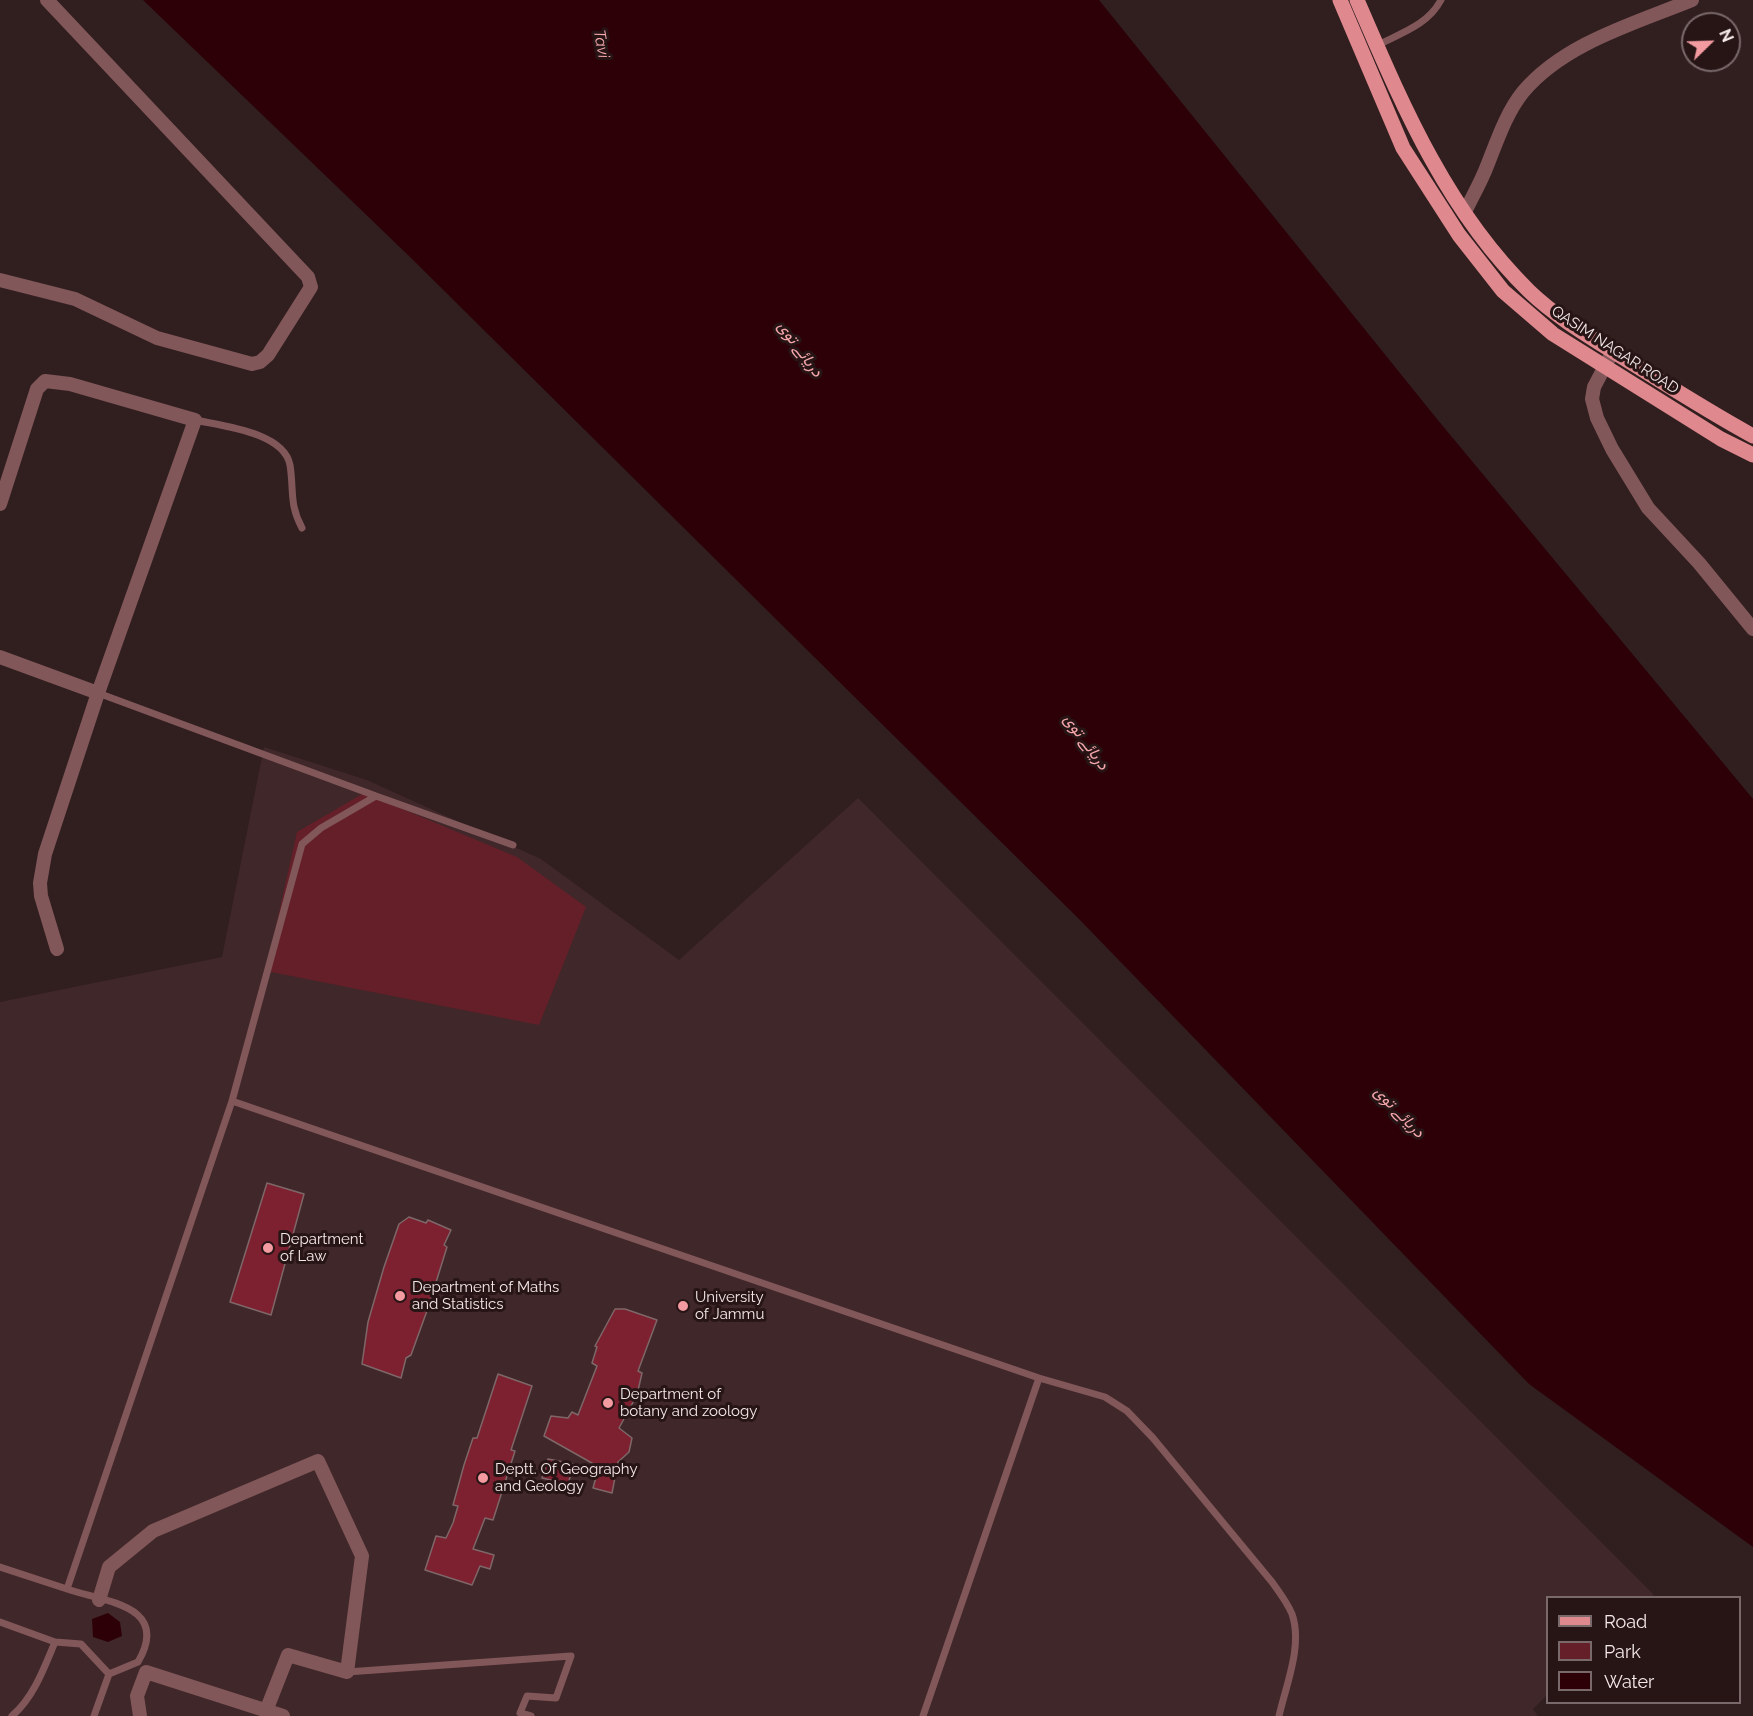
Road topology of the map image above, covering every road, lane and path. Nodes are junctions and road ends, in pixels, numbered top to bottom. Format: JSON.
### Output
{"nodes":[{"id":1,"x":47,"y":0,"type":"edge"},
{"id":2,"x":1340,"y":0,"type":"edge"},
{"id":3,"x":1357,"y":0,"type":"edge"},
{"id":4,"x":1441,"y":0,"type":"edge"},
{"id":5,"x":1692,"y":0,"type":"edge"},
{"id":6,"x":1377,"y":46,"type":"junction"},
{"id":7,"x":1465,"y":212,"type":"junction"},
{"id":8,"x":0,"y":280,"type":"edge"},
{"id":9,"x":1612,"y":351,"type":"junction"},
{"id":10,"x":1604,"y":366,"type":"junction"},
{"id":11,"x":195,"y":420,"type":"junction"},
{"id":12,"x":1753,"y":435,"type":"edge"},
{"id":13,"x":1753,"y":455,"type":"edge"},
{"id":14,"x":0,"y":504,"type":"edge"},
{"id":15,"x":302,"y":528,"type":"dead end"},
{"id":16,"x":1753,"y":629,"type":"edge"},
{"id":17,"x":0,"y":657,"type":"edge"},
{"id":18,"x":98,"y":693,"type":"junction"},
{"id":19,"x":376,"y":796,"type":"junction"},
{"id":20,"x":513,"y":845,"type":"dead end"},
{"id":21,"x":57,"y":950,"type":"dead end"},
{"id":22,"x":232,"y":1101,"type":"junction"},
{"id":23,"x":1039,"y":1378,"type":"junction"},
{"id":24,"x":0,"y":1567,"type":"edge"},
{"id":25,"x":67,"y":1589,"type":"junction"},
{"id":26,"x":99,"y":1600,"type":"junction"},
{"id":27,"x":0,"y":1622,"type":"edge"},
{"id":28,"x":55,"y":1642,"type":"junction"},
{"id":29,"x":346,"y":1672,"type":"junction"},
{"id":30,"x":109,"y":1674,"type":"junction"},
{"id":31,"x":266,"y":1711,"type":"junction"},
{"id":32,"x":12,"y":1716,"type":"edge"},
{"id":33,"x":94,"y":1716,"type":"edge"},
{"id":34,"x":140,"y":1716,"type":"edge"},
{"id":35,"x":283,"y":1716,"type":"edge"},
{"id":36,"x":531,"y":1716,"type":"edge"},
{"id":37,"x":923,"y":1716,"type":"edge"},
{"id":38,"x":1279,"y":1716,"type":"edge"}],
"edges":[{"from":1,"to":8,"type":"street"},
{"from":2,"to":10,"type":"main road","name":"QASIM NAGAR ROAD"},
{"from":3,"to":6,"type":"main road","name":"QASIM NAGAR ROAD"},
{"from":4,"to":6,"type":"lane"},
{"from":5,"to":7,"type":"street"},
{"from":6,"to":7,"type":"main road","name":"QASIM NAGAR ROAD"},
{"from":7,"to":9,"type":"main road","name":"QASIM NAGAR ROAD"},
{"from":9,"to":10,"type":"street"},
{"from":9,"to":12,"type":"main road","name":"QASIM NAGAR ROAD"},
{"from":10,"to":13,"type":"main road","name":"QASIM NAGAR ROAD"},
{"from":10,"to":16,"type":"street"},
{"from":11,"to":14,"type":"street"},
{"from":11,"to":15,"type":"lane"},
{"from":11,"to":18,"type":"street"},
{"from":17,"to":18,"type":"street"},
{"from":18,"to":19,"type":"lane"},
{"from":18,"to":21,"type":"street"},
{"from":19,"to":20,"type":"lane"},
{"from":19,"to":22,"type":"lane"},
{"from":22,"to":23,"type":"lane"},
{"from":22,"to":25,"type":"lane"},
{"from":23,"to":37,"type":"lane"},
{"from":23,"to":38,"type":"lane"},
{"from":24,"to":25,"type":"lane"},
{"from":25,"to":26,"type":"lane"},
{"from":26,"to":29,"type":"street"},
{"from":26,"to":30,"type":"lane"},
{"from":27,"to":28,"type":"lane"},
{"from":28,"to":30,"type":"lane"},
{"from":28,"to":32,"type":"lane"},
{"from":29,"to":31,"type":"street"},
{"from":29,"to":36,"type":"lane"},
{"from":30,"to":33,"type":"lane"},
{"from":31,"to":34,"type":"street"},
{"from":31,"to":35,"type":"street"}]}
